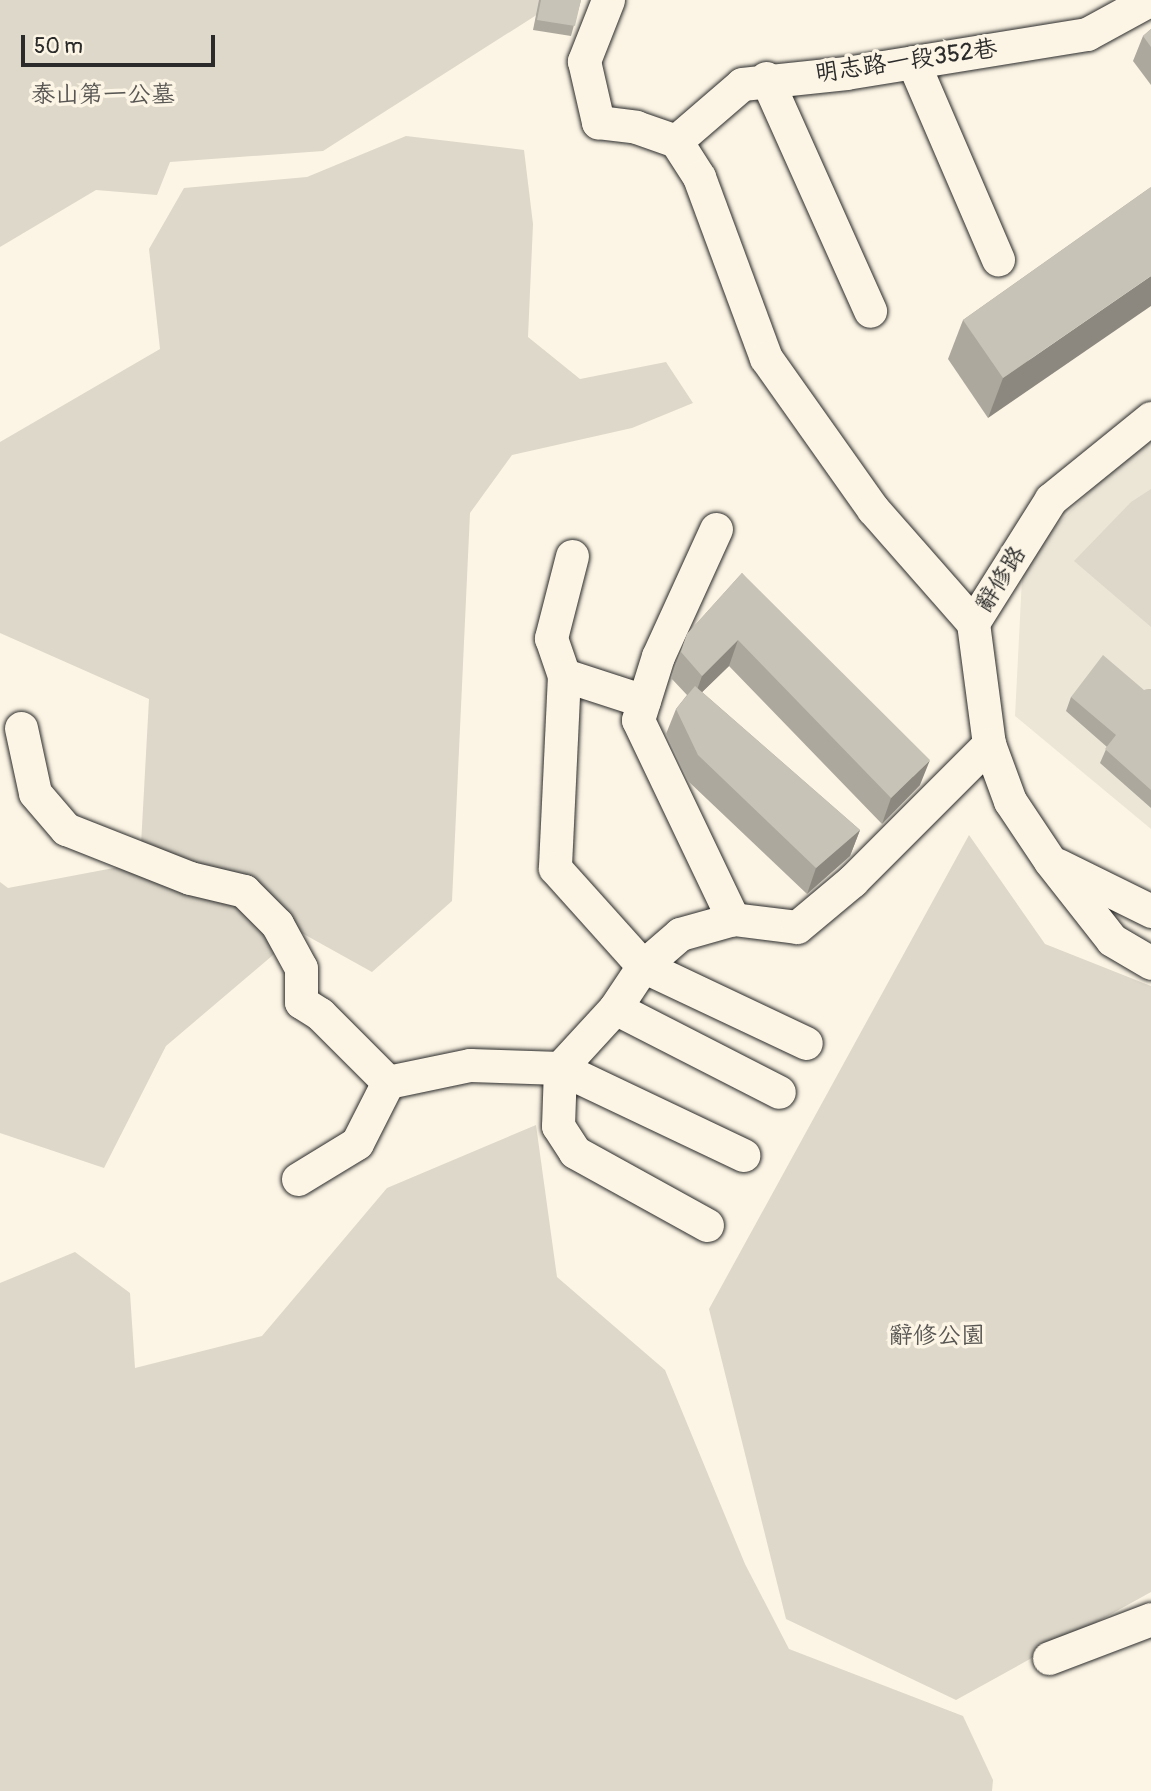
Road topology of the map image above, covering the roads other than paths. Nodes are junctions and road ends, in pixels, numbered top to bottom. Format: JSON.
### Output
{"nodes":[{"id":1,"x":608,"y":0,"type":"edge"},
{"id":2,"x":1149,"y":0,"type":"edge"},
{"id":3,"x":913,"y":62,"type":"junction"},
{"id":4,"x":766,"y":78,"type":"junction"},
{"id":5,"x":676,"y":141,"type":"junction"},
{"id":6,"x":998,"y":259,"type":"dead end"},
{"id":7,"x":870,"y":311,"type":"dead end"},
{"id":8,"x":1151,"y":418,"type":"edge"},
{"id":9,"x":716,"y":529,"type":"dead end"},
{"id":10,"x":572,"y":555,"type":"dead end"},
{"id":11,"x":973,"y":623,"type":"junction"},
{"id":12,"x":564,"y":675,"type":"junction"},
{"id":13,"x":644,"y":701,"type":"junction"},
{"id":14,"x":21,"y":728,"type":"dead end"},
{"id":15,"x":989,"y":744,"type":"junction"},
{"id":16,"x":1050,"y":861,"type":"junction"},
{"id":17,"x":1151,"y":911,"type":"edge"},
{"id":18,"x":733,"y":919,"type":"junction"},
{"id":19,"x":1151,"y":963,"type":"edge"},
{"id":20,"x":643,"y":966,"type":"junction"},
{"id":21,"x":615,"y":1008,"type":"junction"},
{"id":22,"x":806,"y":1043,"type":"dead end"},
{"id":23,"x":560,"y":1068,"type":"junction"},
{"id":24,"x":388,"y":1082,"type":"junction"},
{"id":25,"x":779,"y":1091,"type":"dead end"},
{"id":26,"x":743,"y":1155,"type":"dead end"},
{"id":27,"x":298,"y":1179,"type":"dead end"},
{"id":28,"x":707,"y":1225,"type":"dead end"},
{"id":29,"x":1151,"y":1619,"type":"edge"},
{"id":30,"x":1049,"y":1658,"type":"dead end"}],
"edges":[{"from":1,"to":5,"type":"street"},
{"from":2,"to":3,"type":"street","name":"明志路一段352巷"},
{"from":3,"to":4,"type":"street","name":"明志路一段352巷"},
{"from":3,"to":6,"type":"street"},
{"from":4,"to":5,"type":"street","name":"明志路一段352巷"},
{"from":4,"to":7,"type":"street"},
{"from":5,"to":11,"type":"street"},
{"from":8,"to":11,"type":"street","name":"辭修路"},
{"from":9,"to":13,"type":"street"},
{"from":10,"to":12,"type":"street"},
{"from":11,"to":15,"type":"street","name":"辭修路"},
{"from":12,"to":13,"type":"street"},
{"from":12,"to":20,"type":"street"},
{"from":13,"to":18,"type":"street"},
{"from":14,"to":24,"type":"street"},
{"from":15,"to":16,"type":"street","name":"辭修路"},
{"from":15,"to":18,"type":"street"},
{"from":16,"to":17,"type":"street","name":"辭修路"},
{"from":16,"to":19,"type":"street","name":"辭修路"},
{"from":18,"to":20,"type":"street"},
{"from":20,"to":21,"type":"street"},
{"from":20,"to":22,"type":"street"},
{"from":21,"to":23,"type":"street"},
{"from":21,"to":25,"type":"street"},
{"from":23,"to":24,"type":"street"},
{"from":23,"to":26,"type":"street"},
{"from":23,"to":28,"type":"street"},
{"from":24,"to":27,"type":"street"},
{"from":29,"to":30,"type":"street"}]}
